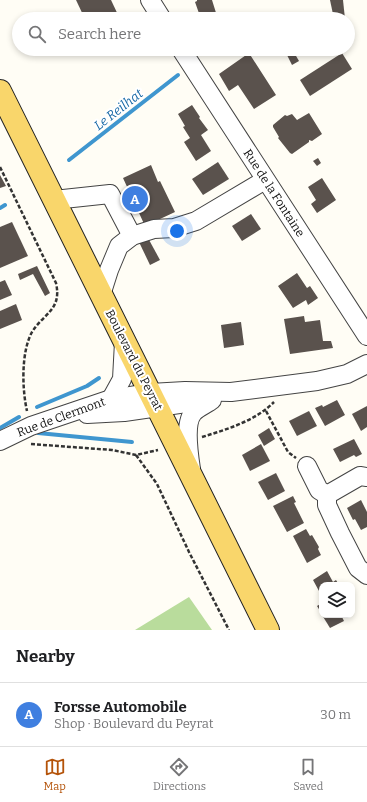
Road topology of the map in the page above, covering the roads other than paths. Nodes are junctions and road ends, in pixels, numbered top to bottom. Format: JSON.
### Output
{"nodes":[{"id":1,"x":150,"y":0,"type":"edge"},
{"id":2,"x":158,"y":12,"type":"edge"},
{"id":3,"x":185,"y":56,"type":"edge"},
{"id":4,"x":0,"y":91,"type":"edge"},
{"id":5,"x":266,"y":180,"type":"junction"},
{"id":6,"x":54,"y":200,"type":"junction"},
{"id":7,"x":132,"y":236,"type":"junction"},
{"id":8,"x":101,"y":295,"type":"junction"},
{"id":9,"x":367,"y":336,"type":"edge"},
{"id":10,"x":124,"y":342,"type":"junction"},
{"id":11,"x":367,"y":364,"type":"edge"},
{"id":12,"x":223,"y":395,"type":"junction"},
{"id":13,"x":111,"y":399,"type":"junction"},
{"id":14,"x":154,"y":400,"type":"junction"},
{"id":15,"x":58,"y":416,"type":"junction"},
{"id":16,"x":0,"y":441,"type":"edge"},
{"id":17,"x":307,"y":466,"type":"road end"},
{"id":18,"x":367,"y":477,"type":"edge"},
{"id":19,"x":194,"y":484,"type":"junction"},
{"id":20,"x":326,"y":495,"type":"junction"},
{"id":21,"x":367,"y":575,"type":"edge"},
{"id":22,"x":268,"y":630,"type":"edge"}],
"edges":[{"from":1,"to":2,"type":"street"},
{"from":3,"to":5,"type":"street","name":"Rue de la Fontaine"},
{"from":4,"to":6,"type":"main road","name":"Boulevard du Peyrat"},
{"from":5,"to":7,"type":"street"},
{"from":5,"to":9,"type":"street","name":"Rue de la Fontaine"},
{"from":6,"to":7,"type":"street"},
{"from":6,"to":8,"type":"main road","name":"Boulevard du Peyrat"},
{"from":7,"to":8,"type":"street"},
{"from":8,"to":10,"type":"main road","name":"Boulevard du Peyrat"},
{"from":10,"to":13,"type":"street","name":"Rue de Clermont"},
{"from":10,"to":14,"type":"main road","name":"Boulevard du Peyrat"},
{"from":11,"to":12,"type":"street"},
{"from":12,"to":14,"type":"street"},
{"from":12,"to":19,"type":"street"},
{"from":13,"to":14,"type":"street"},
{"from":13,"to":15,"type":"street","name":"Rue de Clermont"},
{"from":14,"to":15,"type":"street"},
{"from":14,"to":19,"type":"main road","name":"Boulevard du Peyrat"},
{"from":15,"to":16,"type":"street","name":"Rue de Clermont"},
{"from":17,"to":20,"type":"street"},
{"from":18,"to":20,"type":"street"},
{"from":19,"to":22,"type":"main road","name":"Boulevard du Peyrat"},
{"from":20,"to":21,"type":"street"}]}
